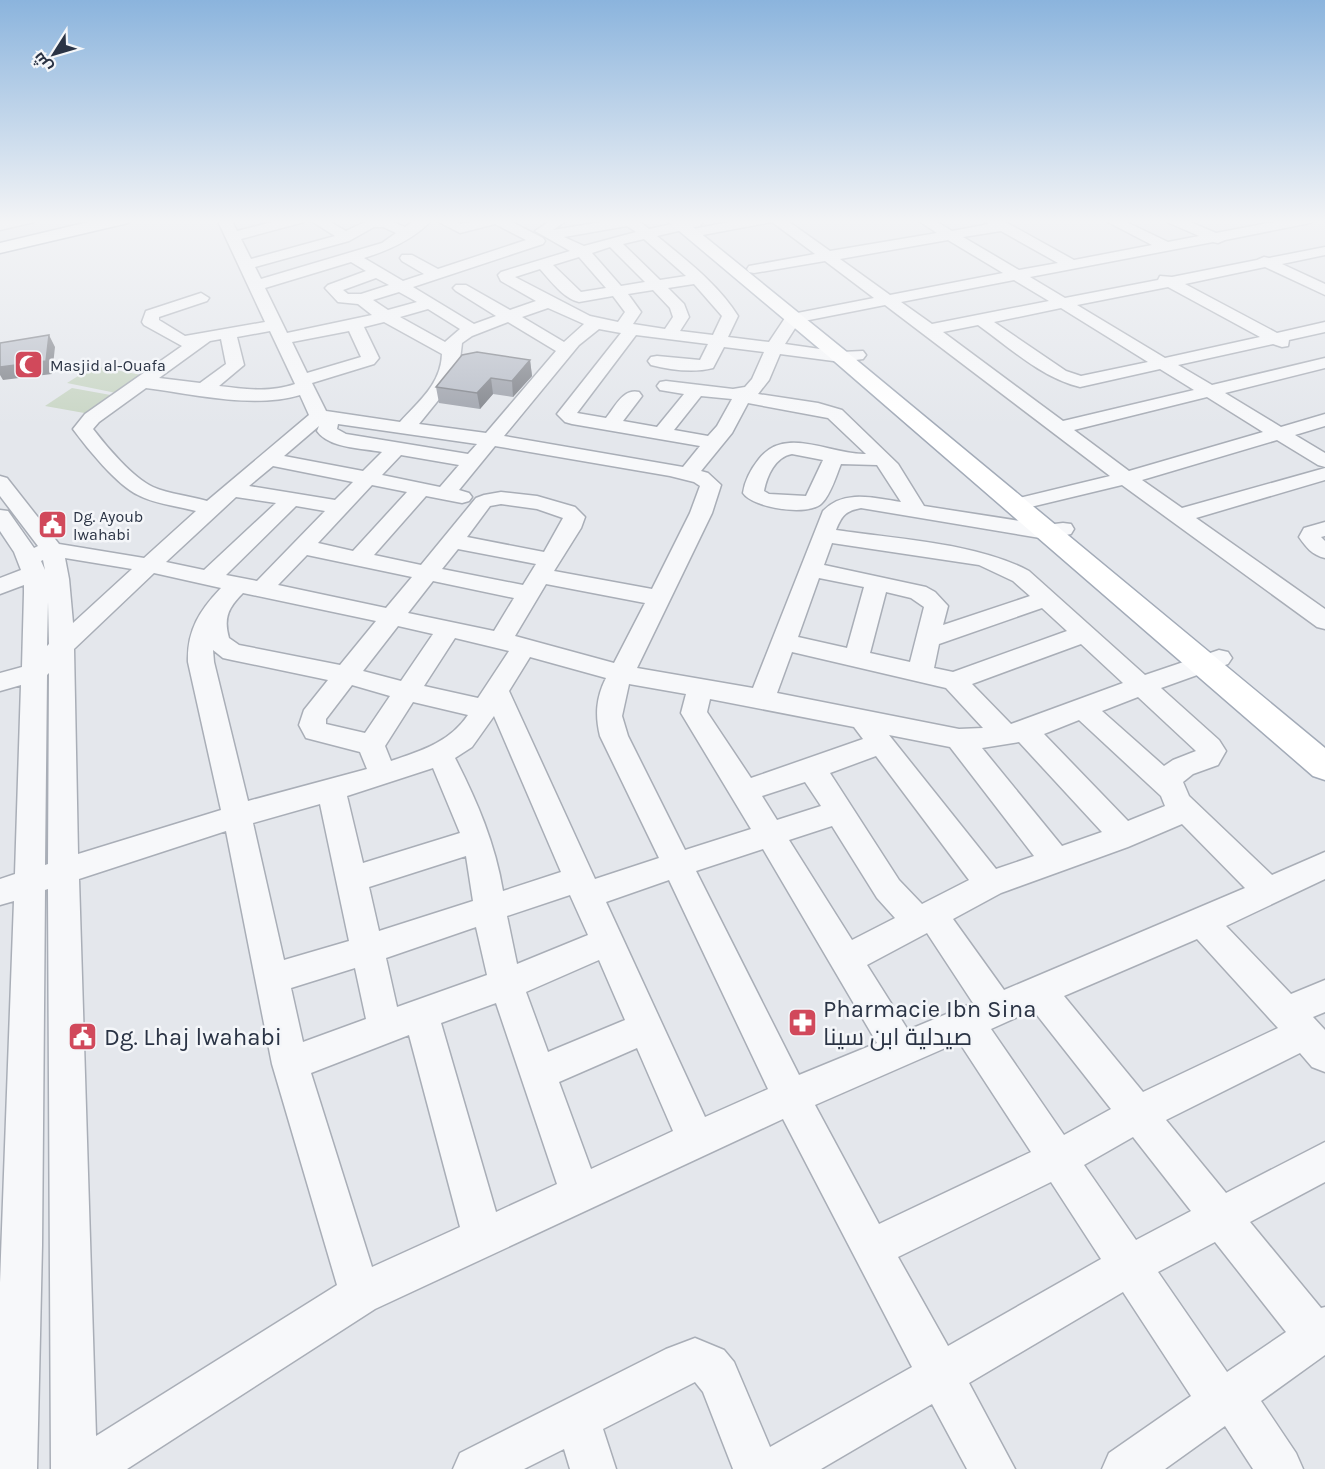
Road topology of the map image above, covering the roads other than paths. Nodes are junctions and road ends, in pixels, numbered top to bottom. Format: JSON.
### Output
{"nodes":[{"id":1,"x":256,"y":288,"type":"edge"},
{"id":2,"x":334,"y":288,"type":"edge"},
{"id":3,"x":395,"y":288,"type":"edge"},
{"id":4,"x":402,"y":288,"type":"edge"},
{"id":5,"x":461,"y":288,"type":"joint"},
{"id":6,"x":523,"y":288,"type":"edge"},
{"id":7,"x":560,"y":288,"type":"edge"},
{"id":8,"x":567,"y":288,"type":"edge"},
{"id":9,"x":614,"y":288,"type":"edge"},
{"id":10,"x":645,"y":288,"type":"edge"},
{"id":11,"x":659,"y":288,"type":"edge"},
{"id":12,"x":704,"y":288,"type":"edge"},
{"id":13,"x":765,"y":288,"type":"edge"},
{"id":14,"x":772,"y":288,"type":"edge"},
{"id":15,"x":869,"y":288,"type":"edge"},
{"id":16,"x":961,"y":288,"type":"edge"},
{"id":17,"x":1040,"y":288,"type":"edge"},
{"id":18,"x":1143,"y":288,"type":"edge"},
{"id":19,"x":1181,"y":288,"type":"edge"},
{"id":20,"x":617,"y":291,"type":"junction"},
{"id":21,"x":201,"y":298,"type":"dead end"},
{"id":22,"x":362,"y":299,"type":"junction"},
{"id":23,"x":888,"y":302,"type":"junction"},
{"id":24,"x":426,"y":303,"type":"junction"},
{"id":25,"x":1066,"y":303,"type":"junction"},
{"id":26,"x":552,"y":304,"type":"junction"},
{"id":27,"x":387,"y":317,"type":"junction"},
{"id":28,"x":511,"y":317,"type":"junction"},
{"id":29,"x":801,"y":317,"type":"junction"},
{"id":30,"x":981,"y":320,"type":"junction"},
{"id":31,"x":596,"y":323,"type":"junction"},
{"id":32,"x":355,"y":325,"type":"junction"},
{"id":33,"x":1325,"y":327,"type":"edge"},
{"id":34,"x":627,"y":328,"type":"junction"},
{"id":35,"x":472,"y":330,"type":"junction"},
{"id":36,"x":929,"y":330,"type":"junction"},
{"id":37,"x":279,"y":332,"type":"junction"},
{"id":38,"x":228,"y":334,"type":"junction"},
{"id":39,"x":672,"y":335,"type":"junction"},
{"id":40,"x":204,"y":338,"type":"junction"},
{"id":41,"x":1276,"y":338,"type":"junction"},
{"id":42,"x":719,"y":340,"type":"junction"},
{"id":43,"x":774,"y":348,"type":"junction"},
{"id":44,"x":566,"y":350,"type":"junction"},
{"id":45,"x":450,"y":351,"type":"junction"},
{"id":46,"x":612,"y":354,"type":"junction"},
{"id":47,"x":849,"y":356,"type":"junction"},
{"id":48,"x":646,"y":359,"type":"junction"},
{"id":49,"x":1166,"y":364,"type":"junction"},
{"id":50,"x":1324,"y":364,"type":"edge"},
{"id":51,"x":550,"y":370,"type":"junction"},
{"id":52,"x":595,"y":376,"type":"junction"},
{"id":53,"x":145,"y":382,"type":"junction"},
{"id":54,"x":304,"y":383,"type":"junction"},
{"id":55,"x":666,"y":386,"type":"dead end"},
{"id":56,"x":204,"y":389,"type":"junction"},
{"id":57,"x":696,"y":390,"type":"junction"},
{"id":58,"x":1208,"y":390,"type":"junction"},
{"id":59,"x":743,"y":395,"type":"junction"},
{"id":60,"x":633,"y":396,"type":"dead end"},
{"id":61,"x":324,"y":416,"type":"junction"},
{"id":62,"x":1325,"y":420,"type":"edge"},
{"id":63,"x":611,"y":424,"type":"junction"},
{"id":64,"x":1059,"y":428,"type":"junction"},
{"id":65,"x":1279,"y":432,"type":"junction"},
{"id":66,"x":662,"y":433,"type":"junction"},
{"id":67,"x":400,"y":439,"type":"junction"},
{"id":68,"x":491,"y":440,"type":"junction"},
{"id":69,"x":711,"y":444,"type":"junction"},
{"id":70,"x":834,"y":457,"type":"dead end"},
{"id":71,"x":269,"y":459,"type":"junction"},
{"id":72,"x":882,"y":459,"type":"junction"},
{"id":73,"x":471,"y":461,"type":"junction"},
{"id":74,"x":1325,"y":461,"type":"edge"},
{"id":75,"x":688,"y":474,"type":"junction"},
{"id":76,"x":1325,"y":474,"type":"edge"},
{"id":77,"x":1126,"y":478,"type":"junction"},
{"id":78,"x":369,"y":479,"type":"junction"},
{"id":79,"x":0,"y":482,"type":"edge"},
{"id":80,"x":422,"y":488,"type":"junction"},
{"id":81,"x":232,"y":490,"type":"junction"},
{"id":82,"x":446,"y":493,"type":"junction"},
{"id":83,"x":290,"y":501,"type":"junction"},
{"id":84,"x":483,"y":502,"type":"junction"},
{"id":85,"x":340,"y":507,"type":"junction"},
{"id":86,"x":211,"y":508,"type":"junction"},
{"id":87,"x":1016,"y":510,"type":"junction"},
{"id":88,"x":917,"y":511,"type":"junction"},
{"id":89,"x":0,"y":516,"type":"edge"},
{"id":90,"x":1179,"y":516,"type":"junction"},
{"id":91,"x":1325,"y":528,"type":"edge"},
{"id":92,"x":825,"y":535,"type":"junction"},
{"id":93,"x":452,"y":541,"type":"junction"},
{"id":94,"x":303,"y":547,"type":"junction"},
{"id":95,"x":1325,"y":551,"type":"edge"},
{"id":96,"x":359,"y":558,"type":"junction"},
{"id":97,"x":39,"y":560,"type":"junction"},
{"id":98,"x":152,"y":566,"type":"junction"},
{"id":99,"x":1006,"y":567,"type":"junction"},
{"id":100,"x":812,"y":569,"type":"junction"},
{"id":101,"x":427,"y":572,"type":"junction"},
{"id":102,"x":540,"y":576,"type":"junction"},
{"id":103,"x":209,"y":578,"type":"junction"},
{"id":104,"x":877,"y":583,"type":"junction"},
{"id":105,"x":237,"y":585,"type":"junction"},
{"id":106,"x":0,"y":587,"type":"edge"},
{"id":107,"x":262,"y":589,"type":"junction"},
{"id":108,"x":659,"y":598,"type":"junction"},
{"id":109,"x":1046,"y":599,"type":"junction"},
{"id":110,"x":217,"y":606,"type":"junction"},
{"id":111,"x":392,"y":618,"type":"junction"},
{"id":112,"x":1325,"y":621,"type":"edge"},
{"id":113,"x":449,"y":629,"type":"junction"},
{"id":114,"x":1083,"y":634,"type":"junction"},
{"id":115,"x":928,"y":639,"type":"junction"},
{"id":116,"x":784,"y":642,"type":"junction"},
{"id":117,"x":512,"y":643,"type":"junction"},
{"id":118,"x":62,"y":648,"type":"junction"},
{"id":119,"x":856,"y":658,"type":"junction"},
{"id":120,"x":1211,"y":661,"type":"junction"},
{"id":121,"x":35,"y":672,"type":"junction"},
{"id":122,"x":920,"y":673,"type":"junction"},
{"id":123,"x":622,"y":674,"type":"junction"},
{"id":124,"x":346,"y":675,"type":"junction"},
{"id":125,"x":954,"y":681,"type":"junction"},
{"id":126,"x":0,"y":682,"type":"edge"},
{"id":127,"x":1140,"y":686,"type":"junction"},
{"id":128,"x":700,"y":688,"type":"junction"},
{"id":129,"x":407,"y":692,"type":"junction"},
{"id":130,"x":762,"y":699,"type":"junction"},
{"id":131,"x":490,"y":700,"type":"junction"},
{"id":132,"x":1083,"y":709,"type":"junction"},
{"id":133,"x":863,"y":720,"type":"junction"},
{"id":134,"x":1016,"y":733,"type":"junction"},
{"id":135,"x":959,"y":739,"type":"junction"},
{"id":136,"x":881,"y":743,"type":"junction"},
{"id":137,"x":371,"y":745,"type":"junction"},
{"id":138,"x":1325,"y":745,"type":"edge"},
{"id":139,"x":440,"y":755,"type":"junction"},
{"id":140,"x":1325,"y":767,"type":"edge"},
{"id":141,"x":812,"y":769,"type":"junction"},
{"id":142,"x":382,"y":775,"type":"junction"},
{"id":143,"x":331,"y":789,"type":"junction"},
{"id":144,"x":744,"y":791,"type":"junction"},
{"id":145,"x":1176,"y":797,"type":"junction"},
{"id":146,"x":839,"y":812,"type":"junction"},
{"id":147,"x":237,"y":816,"type":"junction"},
{"id":148,"x":769,"y":833,"type":"junction"},
{"id":149,"x":1124,"y":837,"type":"junction"},
{"id":150,"x":477,"y":840,"type":"junction"},
{"id":151,"x":1056,"y":861,"type":"junction"},
{"id":152,"x":676,"y":864,"type":"junction"},
{"id":153,"x":1325,"y":865,"type":"edge"},
{"id":154,"x":63,"y":873,"type":"junction"},
{"id":155,"x":351,"y":880,"type":"junction"},
{"id":156,"x":990,"y":884,"type":"junction"},
{"id":157,"x":582,"y":887,"type":"junction"},
{"id":158,"x":15,"y":888,"type":"edge"},
{"id":159,"x":1268,"y":891,"type":"junction"},
{"id":160,"x":489,"y":908,"type":"junction"},
{"id":161,"x":925,"y":919,"type":"junction"},
{"id":162,"x":1203,"y":922,"type":"junction"},
{"id":163,"x":607,"y":942,"type":"junction"},
{"id":164,"x":366,"y":950,"type":"junction"},
{"id":165,"x":845,"y":960,"type":"junction"},
{"id":166,"x":272,"y":979,"type":"junction"},
{"id":167,"x":506,"y":984,"type":"junction"},
{"id":168,"x":1040,"y":991,"type":"junction"},
{"id":169,"x":1325,"y":995,"type":"edge"},
{"id":170,"x":421,"y":1014,"type":"junction"},
{"id":171,"x":981,"y":1016,"type":"junction"},
{"id":172,"x":385,"y":1028,"type":"junction"},
{"id":173,"x":646,"y":1028,"type":"junction"},
{"id":174,"x":1305,"y":1034,"type":"edge"},
{"id":175,"x":900,"y":1050,"type":"junction"},
{"id":176,"x":290,"y":1064,"type":"junction"},
{"id":177,"x":538,"y":1073,"type":"junction"},
{"id":178,"x":791,"y":1097,"type":"junction"},
{"id":179,"x":1138,"y":1114,"type":"junction"},
{"id":180,"x":696,"y":1140,"type":"junction"},
{"id":181,"x":1058,"y":1159,"type":"junction"},
{"id":182,"x":1325,"y":1161,"type":"edge"},
{"id":183,"x":580,"y":1193,"type":"junction"},
{"id":184,"x":1220,"y":1216,"type":"junction"},
{"id":185,"x":483,"y":1237,"type":"junction"},
{"id":186,"x":11,"y":1249,"type":"edge"},
{"id":187,"x":871,"y":1249,"type":"junction"},
{"id":188,"x":1129,"y":1266,"type":"junction"},
{"id":189,"x":360,"y":1294,"type":"junction"},
{"id":190,"x":1320,"y":1332,"type":"edge"},
{"id":191,"x":941,"y":1375,"type":"junction"},
{"id":192,"x":1226,"y":1398,"type":"junction"},
{"id":193,"x":577,"y":1418,"type":"junction"},
{"id":194,"x":14,"y":1469,"type":"edge"},
{"id":195,"x":74,"y":1469,"type":"edge"},
{"id":196,"x":85,"y":1469,"type":"edge"},
{"id":197,"x":476,"y":1469,"type":"edge"},
{"id":198,"x":593,"y":1469,"type":"edge"},
{"id":199,"x":756,"y":1469,"type":"edge"},
{"id":200,"x":777,"y":1469,"type":"edge"},
{"id":201,"x":992,"y":1469,"type":"edge"},
{"id":202,"x":1125,"y":1469,"type":"edge"},
{"id":203,"x":1280,"y":1469,"type":"edge"}],
"edges":[{"from":1,"to":37,"type":"street"},
{"from":2,"to":22,"type":"street"},
{"from":3,"to":22,"type":"street"},
{"from":4,"to":24,"type":"street"},
{"from":5,"to":24,"type":"street"},
{"from":5,"to":28,"type":"street"},
{"from":6,"to":26,"type":"street"},
{"from":7,"to":26,"type":"street"},
{"from":8,"to":20,"type":"street"},
{"from":9,"to":20,"type":"street"},
{"from":10,"to":20,"type":"street"},
{"from":11,"to":39,"type":"street"},
{"from":12,"to":42,"type":"street"},
{"from":13,"to":29,"type":"main road"},
{"from":14,"to":29,"type":"main road"},
{"from":15,"to":23,"type":"street"},
{"from":16,"to":23,"type":"street"},
{"from":17,"to":25,"type":"street"},
{"from":18,"to":25,"type":"street"},
{"from":19,"to":41,"type":"street"},
{"from":20,"to":34,"type":"street"},
{"from":21,"to":40,"type":"street"},
{"from":22,"to":27,"type":"street"},
{"from":23,"to":29,"type":"street"},
{"from":23,"to":36,"type":"street"},
{"from":24,"to":27,"type":"street"},
{"from":24,"to":35,"type":"street"},
{"from":25,"to":30,"type":"street"},
{"from":25,"to":49,"type":"street"},
{"from":26,"to":28,"type":"street"},
{"from":26,"to":31,"type":"street"},
{"from":27,"to":32,"type":"street"},
{"from":27,"to":45,"type":"street"},
{"from":28,"to":35,"type":"street"},
{"from":28,"to":44,"type":"street"},
{"from":29,"to":43,"type":"street"},
{"from":29,"to":47,"type":"main road"},
{"from":30,"to":36,"type":"street"},
{"from":30,"to":49,"type":"street"},
{"from":31,"to":34,"type":"street"},
{"from":31,"to":44,"type":"street"},
{"from":32,"to":37,"type":"street"},
{"from":32,"to":54,"type":"street"},
{"from":33,"to":41,"type":"street"},
{"from":34,"to":39,"type":"street"},
{"from":34,"to":46,"type":"street"},
{"from":35,"to":45,"type":"street"},
{"from":36,"to":64,"type":"street"},
{"from":37,"to":38,"type":"street"},
{"from":37,"to":54,"type":"street"},
{"from":38,"to":40,"type":"street"},
{"from":38,"to":56,"type":"street"},
{"from":39,"to":42,"type":"street"},
{"from":39,"to":48,"type":"street"},
{"from":40,"to":53,"type":"street"},
{"from":41,"to":49,"type":"street"},
{"from":41,"to":50,"type":"street"},
{"from":42,"to":43,"type":"street"},
{"from":42,"to":48,"type":"street"},
{"from":43,"to":47,"type":"street"},
{"from":43,"to":59,"type":"street"},
{"from":44,"to":51,"type":"street"},
{"from":45,"to":67,"type":"street"},
{"from":46,"to":48,"type":"street"},
{"from":46,"to":52,"type":"street"},
{"from":47,"to":87,"type":"main road"},
{"from":49,"to":58,"type":"street"},
{"from":50,"to":58,"type":"street"},
{"from":51,"to":52,"type":"street"},
{"from":51,"to":68,"type":"street"},
{"from":52,"to":63,"type":"street"},
{"from":53,"to":56,"type":"street"},
{"from":53,"to":86,"type":"street"},
{"from":54,"to":56,"type":"street"},
{"from":54,"to":61,"type":"street"},
{"from":55,"to":57,"type":"street"},
{"from":57,"to":59,"type":"street"},
{"from":57,"to":66,"type":"street"},
{"from":58,"to":64,"type":"street"},
{"from":58,"to":65,"type":"street"},
{"from":59,"to":69,"type":"street"},
{"from":59,"to":72,"type":"street"},
{"from":60,"to":63,"type":"street"},
{"from":61,"to":67,"type":"street"},
{"from":61,"to":71,"type":"street"},
{"from":62,"to":65,"type":"street"},
{"from":63,"to":66,"type":"street"},
{"from":64,"to":77,"type":"street"},
{"from":65,"to":74,"type":"street"},
{"from":65,"to":77,"type":"street"},
{"from":66,"to":69,"type":"street"},
{"from":67,"to":68,"type":"street"},
{"from":67,"to":73,"type":"street"},
{"from":67,"to":78,"type":"street"},
{"from":68,"to":73,"type":"street"},
{"from":68,"to":75,"type":"street"},
{"from":69,"to":75,"type":"street"},
{"from":70,"to":72,"type":"street"},
{"from":71,"to":78,"type":"street"},
{"from":71,"to":81,"type":"street"},
{"from":72,"to":88,"type":"street"},
{"from":73,"to":82,"type":"street"},
{"from":75,"to":108,"type":"street"},
{"from":76,"to":90,"type":"street"},
{"from":77,"to":87,"type":"street"},
{"from":77,"to":90,"type":"street"},
{"from":78,"to":80,"type":"street"},
{"from":78,"to":85,"type":"street"},
{"from":79,"to":97,"type":"street"},
{"from":80,"to":82,"type":"street"},
{"from":80,"to":96,"type":"street"},
{"from":81,"to":83,"type":"street"},
{"from":81,"to":86,"type":"street"},
{"from":82,"to":84,"type":"street"},
{"from":83,"to":85,"type":"street"},
{"from":83,"to":103,"type":"street"},
{"from":84,"to":93,"type":"street"},
{"from":84,"to":102,"type":"street"},
{"from":85,"to":94,"type":"street"},
{"from":86,"to":98,"type":"street"},
{"from":87,"to":88,"type":"street"},
{"from":87,"to":99,"type":"street"},
{"from":87,"to":120,"type":"main road"},
{"from":88,"to":92,"type":"street"},
{"from":89,"to":97,"type":"street"},
{"from":90,"to":112,"type":"street"},
{"from":91,"to":95,"type":"street"},
{"from":92,"to":99,"type":"street"},
{"from":92,"to":100,"type":"street"},
{"from":93,"to":101,"type":"street"},
{"from":93,"to":102,"type":"street"},
{"from":94,"to":96,"type":"street"},
{"from":94,"to":107,"type":"street"},
{"from":96,"to":101,"type":"street"},
{"from":97,"to":98,"type":"street"},
{"from":97,"to":106,"type":"street"},
{"from":97,"to":118,"type":"street"},
{"from":97,"to":121,"type":"street"},
{"from":98,"to":103,"type":"street"},
{"from":98,"to":118,"type":"street"},
{"from":99,"to":109,"type":"street"},
{"from":100,"to":104,"type":"street"},
{"from":100,"to":116,"type":"street"},
{"from":101,"to":102,"type":"street"},
{"from":101,"to":111,"type":"street"},
{"from":102,"to":108,"type":"street"},
{"from":102,"to":117,"type":"street"},
{"from":103,"to":105,"type":"street"},
{"from":104,"to":115,"type":"street"},
{"from":104,"to":119,"type":"street"},
{"from":105,"to":107,"type":"street"},
{"from":105,"to":110,"type":"street"},
{"from":107,"to":111,"type":"street"},
{"from":108,"to":123,"type":"street"},
{"from":109,"to":114,"type":"street"},
{"from":109,"to":115,"type":"street"},
{"from":110,"to":124,"type":"street"},
{"from":110,"to":147,"type":"street"},
{"from":111,"to":113,"type":"street"},
{"from":111,"to":124,"type":"street"},
{"from":113,"to":117,"type":"street"},
{"from":113,"to":129,"type":"street"},
{"from":114,"to":125,"type":"street"},
{"from":114,"to":127,"type":"street"},
{"from":115,"to":122,"type":"street"},
{"from":116,"to":119,"type":"street"},
{"from":116,"to":130,"type":"street"},
{"from":117,"to":123,"type":"street"},
{"from":117,"to":131,"type":"street"},
{"from":118,"to":121,"type":"street"},
{"from":118,"to":154,"type":"street"},
{"from":119,"to":122,"type":"street"},
{"from":120,"to":127,"type":"street"},
{"from":120,"to":138,"type":"main road"},
{"from":120,"to":140,"type":"main road"},
{"from":121,"to":126,"type":"street"},
{"from":121,"to":158,"type":"street"},
{"from":122,"to":125,"type":"street"},
{"from":123,"to":128,"type":"street"},
{"from":123,"to":152,"type":"street"},
{"from":124,"to":129,"type":"street"},
{"from":124,"to":137,"type":"street"},
{"from":125,"to":134,"type":"street"},
{"from":127,"to":132,"type":"street"},
{"from":127,"to":145,"type":"street"},
{"from":128,"to":130,"type":"street"},
{"from":128,"to":144,"type":"street"},
{"from":129,"to":131,"type":"street"},
{"from":129,"to":137,"type":"street"},
{"from":130,"to":133,"type":"street"},
{"from":131,"to":139,"type":"street"},
{"from":131,"to":157,"type":"street"},
{"from":132,"to":134,"type":"street"},
{"from":132,"to":145,"type":"street"},
{"from":133,"to":135,"type":"street"},
{"from":133,"to":136,"type":"street"},
{"from":134,"to":135,"type":"street"},
{"from":134,"to":149,"type":"street"},
{"from":135,"to":151,"type":"street"},
{"from":136,"to":141,"type":"street"},
{"from":136,"to":156,"type":"street"},
{"from":137,"to":142,"type":"street"},
{"from":139,"to":142,"type":"street"},
{"from":139,"to":150,"type":"street"},
{"from":141,"to":144,"type":"street"},
{"from":141,"to":146,"type":"street"},
{"from":142,"to":143,"type":"street"},
{"from":143,"to":147,"type":"street"},
{"from":143,"to":155,"type":"street"},
{"from":144,"to":148,"type":"street"},
{"from":145,"to":149,"type":"street"},
{"from":145,"to":159,"type":"street"},
{"from":146,"to":148,"type":"street"},
{"from":146,"to":161,"type":"street"},
{"from":147,"to":154,"type":"street"},
{"from":147,"to":166,"type":"street"},
{"from":148,"to":152,"type":"street"},
{"from":148,"to":165,"type":"street"},
{"from":149,"to":151,"type":"street"},
{"from":150,"to":155,"type":"street"},
{"from":150,"to":160,"type":"street"},
{"from":151,"to":156,"type":"street"},
{"from":152,"to":157,"type":"street"},
{"from":152,"to":178,"type":"street"},
{"from":153,"to":159,"type":"street"},
{"from":154,"to":158,"type":"street"},
{"from":154,"to":195,"type":"street"},
{"from":155,"to":164,"type":"street"},
{"from":156,"to":161,"type":"street"},
{"from":157,"to":160,"type":"street"},
{"from":157,"to":163,"type":"street"},
{"from":158,"to":186,"type":"street"},
{"from":159,"to":162,"type":"street"},
{"from":160,"to":164,"type":"street"},
{"from":160,"to":167,"type":"street"},
{"from":161,"to":165,"type":"street"},
{"from":161,"to":171,"type":"street"},
{"from":162,"to":168,"type":"street"},
{"from":162,"to":174,"type":"street"},
{"from":163,"to":167,"type":"street"},
{"from":163,"to":173,"type":"street"},
{"from":164,"to":166,"type":"street"},
{"from":164,"to":172,"type":"street"},
{"from":165,"to":175,"type":"street"},
{"from":166,"to":176,"type":"street"},
{"from":167,"to":170,"type":"street"},
{"from":167,"to":177,"type":"street"},
{"from":168,"to":171,"type":"street"},
{"from":168,"to":179,"type":"street"},
{"from":169,"to":174,"type":"street"},
{"from":170,"to":172,"type":"street"},
{"from":170,"to":185,"type":"street"},
{"from":171,"to":175,"type":"street"},
{"from":171,"to":181,"type":"street"},
{"from":172,"to":176,"type":"street"},
{"from":173,"to":177,"type":"street"},
{"from":173,"to":180,"type":"street"},
{"from":174,"to":179,"type":"street"},
{"from":175,"to":178,"type":"street"},
{"from":176,"to":189,"type":"street"},
{"from":177,"to":183,"type":"street"},
{"from":178,"to":180,"type":"street"},
{"from":178,"to":187,"type":"street"},
{"from":179,"to":181,"type":"street"},
{"from":179,"to":184,"type":"street"},
{"from":180,"to":183,"type":"street"},
{"from":181,"to":187,"type":"street"},
{"from":181,"to":188,"type":"street"},
{"from":182,"to":184,"type":"street"},
{"from":183,"to":185,"type":"street"},
{"from":184,"to":188,"type":"street"},
{"from":184,"to":190,"type":"street"},
{"from":185,"to":189,"type":"street"},
{"from":186,"to":194,"type":"street"},
{"from":187,"to":191,"type":"street"},
{"from":188,"to":191,"type":"street"},
{"from":188,"to":192,"type":"street"},
{"from":189,"to":196,"type":"street"},
{"from":190,"to":192,"type":"street"},
{"from":191,"to":200,"type":"street"},
{"from":191,"to":201,"type":"street"},
{"from":192,"to":202,"type":"street"},
{"from":192,"to":203,"type":"street"},
{"from":193,"to":197,"type":"street"},
{"from":193,"to":198,"type":"street"},
{"from":193,"to":199,"type":"street"}]}
